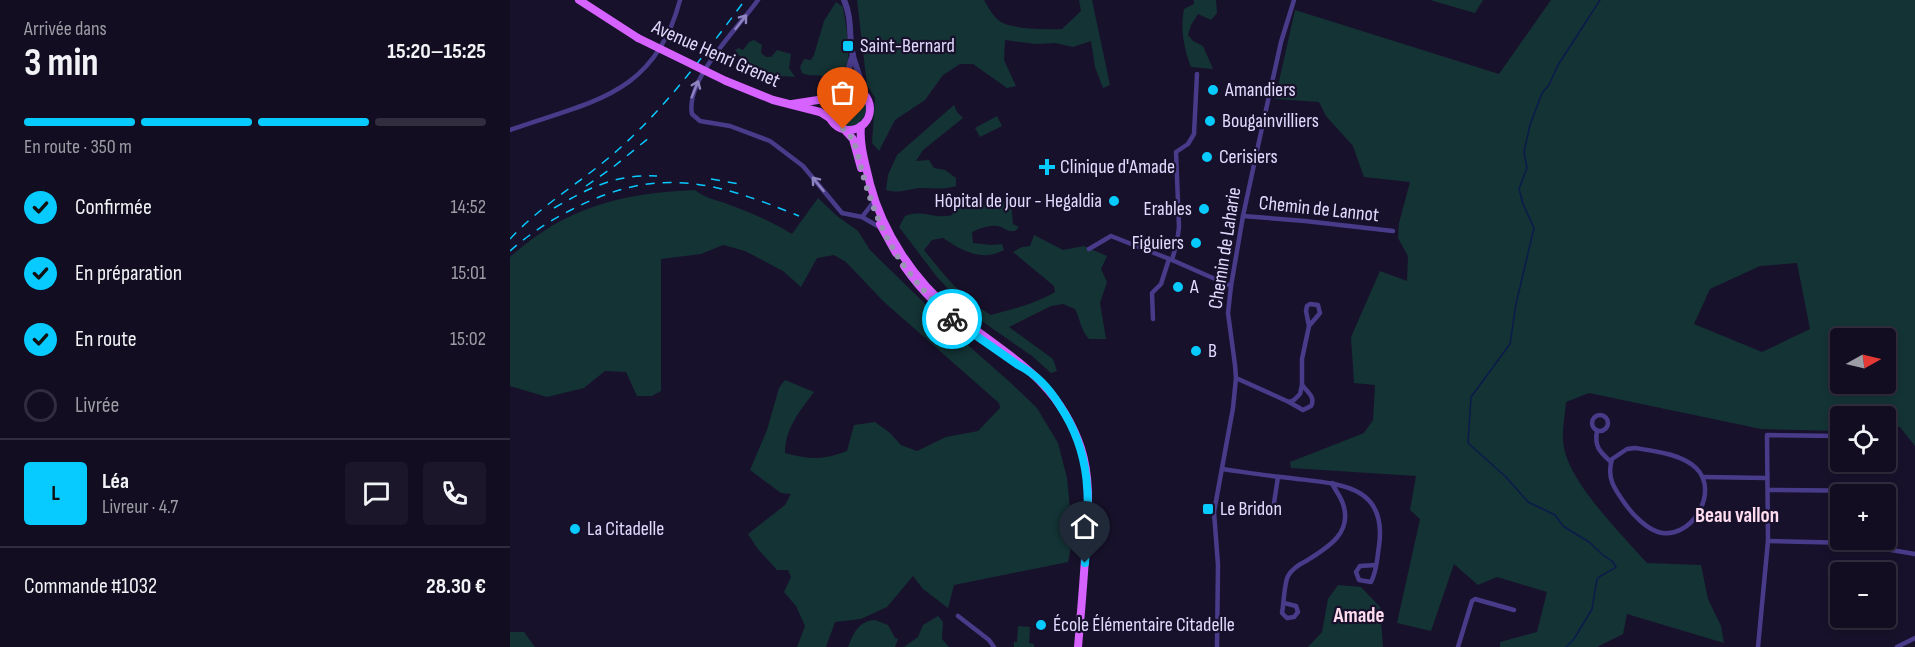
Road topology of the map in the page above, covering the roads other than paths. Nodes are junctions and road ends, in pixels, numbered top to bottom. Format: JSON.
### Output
{"nodes":[{"id":1,"x":579,"y":0,"type":"edge"},
{"id":2,"x":588,"y":0,"type":"edge"},
{"id":3,"x":680,"y":0,"type":"edge"},
{"id":4,"x":758,"y":0,"type":"edge"},
{"id":5,"x":844,"y":0,"type":"edge"},
{"id":6,"x":1294,"y":0,"type":"edge"},
{"id":7,"x":597,"y":11,"type":"junction"},
{"id":8,"x":853,"y":55,"type":"junction"},
{"id":9,"x":1197,"y":74,"type":"dead end"},
{"id":10,"x":843,"y":89,"type":"junction"},
{"id":11,"x":862,"y":93,"type":"junction"},
{"id":12,"x":831,"y":98,"type":"junction"},
{"id":13,"x":792,"y":104,"type":"junction"},
{"id":14,"x":831,"y":119,"type":"junction"},
{"id":15,"x":861,"y":126,"type":"junction"},
{"id":16,"x":843,"y":129,"type":"junction"},
{"id":17,"x":510,"y":130,"type":"edge"},
{"id":18,"x":872,"y":204,"type":"junction"},
{"id":19,"x":1243,"y":216,"type":"junction"},
{"id":20,"x":862,"y":217,"type":"junction"},
{"id":21,"x":883,"y":230,"type":"junction"},
{"id":22,"x":1393,"y":231,"type":"dead end"},
{"id":23,"x":1089,"y":249,"type":"dead end"},
{"id":24,"x":1170,"y":259,"type":"junction"},
{"id":25,"x":1231,"y":286,"type":"junction"},
{"id":26,"x":1153,"y":319,"type":"dead end"},
{"id":27,"x":1309,"y":326,"type":"junction"},
{"id":28,"x":1028,"y":370,"type":"junction"},
{"id":29,"x":1236,"y":378,"type":"junction"},
{"id":30,"x":1302,"y":385,"type":"junction"},
{"id":31,"x":1289,"y":402,"type":"junction"},
{"id":32,"x":1597,"y":431,"type":"dead end"},
{"id":33,"x":1830,"y":436,"type":"edge"},
{"id":34,"x":1611,"y":462,"type":"junction"},
{"id":35,"x":1222,"y":469,"type":"junction"},
{"id":36,"x":1278,"y":477,"type":"junction"},
{"id":37,"x":1703,"y":477,"type":"junction"},
{"id":38,"x":1767,"y":478,"type":"junction"},
{"id":39,"x":1332,"y":483,"type":"junction"},
{"id":40,"x":1768,"y":490,"type":"junction"},
{"id":41,"x":1830,"y":491,"type":"edge"},
{"id":42,"x":1274,"y":503,"type":"dead end"},
{"id":43,"x":1768,"y":542,"type":"junction"},
{"id":44,"x":1830,"y":543,"type":"edge"},
{"id":45,"x":1892,"y":550,"type":"edge"},
{"id":46,"x":1915,"y":554,"type":"edge"},
{"id":47,"x":1376,"y":565,"type":"junction"},
{"id":48,"x":1284,"y":603,"type":"dead end"},
{"id":49,"x":1514,"y":610,"type":"dead end"},
{"id":50,"x":958,"y":616,"type":"dead end"},
{"id":51,"x":1915,"y":638,"type":"edge"},
{"id":52,"x":994,"y":647,"type":"edge"},
{"id":53,"x":1078,"y":647,"type":"edge"},
{"id":54,"x":1218,"y":647,"type":"edge"},
{"id":55,"x":1458,"y":647,"type":"edge"},
{"id":56,"x":1758,"y":647,"type":"edge"},
{"id":57,"x":1897,"y":647,"type":"edge"}],
"edges":[{"from":1,"to":7,"type":"main road","name":"Avenue Henri Grenet"},
{"from":2,"to":7,"type":"main road","name":"Avenue Henri Grenet"},
{"from":3,"to":17,"type":"street"},
{"from":20,"to":4,"type":"street","one_way":true},
{"from":5,"to":8,"type":"street"},
{"from":6,"to":19,"type":"street","name":"Chemin de Laharie"},
{"from":7,"to":13,"type":"main road","name":"Avenue Henri Grenet","bridge":true},
{"from":8,"to":10,"type":"street"},
{"from":8,"to":11,"type":"street"},
{"from":9,"to":24,"type":"street"},
{"from":10,"to":11,"type":"main road"},
{"from":10,"to":12,"type":"main road"},
{"from":11,"to":15,"type":"main road"},
{"from":12,"to":13,"type":"main road","name":"Avenue Henri Grenet"},
{"from":12,"to":14,"type":"main road"},
{"from":13,"to":14,"type":"main road","name":"Avenue Henri Grenet"},
{"from":14,"to":16,"type":"main road"},
{"from":15,"to":16,"type":"main road"},
{"from":15,"to":28,"type":"main road"},
{"from":16,"to":18,"type":"main road"},
{"from":18,"to":20,"type":"street"},
{"from":18,"to":21,"type":"main road"},
{"from":19,"to":22,"type":"street","name":"Chemin de Lannot"},
{"from":19,"to":25,"type":"street","name":"Chemin de Laharie"},
{"from":20,"to":21,"type":"street"},
{"from":21,"to":28,"type":"main road"},
{"from":23,"to":24,"type":"street"},
{"from":24,"to":25,"type":"street"},
{"from":24,"to":26,"type":"street"},
{"from":25,"to":29,"type":"street","name":"Chemin de Laharie"},
{"from":27,"to":27,"type":"street"},
{"from":27,"to":30,"type":"street"},
{"from":28,"to":53,"type":"main road"},
{"from":29,"to":31,"type":"street"},
{"from":29,"to":35,"type":"street","name":"Chemin de Laharie"},
{"from":30,"to":31,"type":"street"},
{"from":30,"to":31,"type":"street"},
{"from":32,"to":34,"type":"street"},
{"from":33,"to":38,"type":"street"},
{"from":34,"to":37,"type":"street"},
{"from":34,"to":37,"type":"street"},
{"from":35,"to":36,"type":"street"},
{"from":35,"to":54,"type":"street","name":"Chemin de Laharie"},
{"from":36,"to":39,"type":"street"},
{"from":36,"to":42,"type":"street"},
{"from":37,"to":38,"type":"street"},
{"from":38,"to":40,"type":"street"},
{"from":39,"to":47,"type":"street"},
{"from":39,"to":48,"type":"street"},
{"from":40,"to":41,"type":"street"},
{"from":40,"to":43,"type":"street"},
{"from":43,"to":44,"type":"street"},
{"from":43,"to":56,"type":"street"},
{"from":45,"to":46,"type":"street"},
{"from":47,"to":47,"type":"street"},
{"from":49,"to":55,"type":"street"},
{"from":50,"to":52,"type":"street"},
{"from":51,"to":57,"type":"street"}]}
